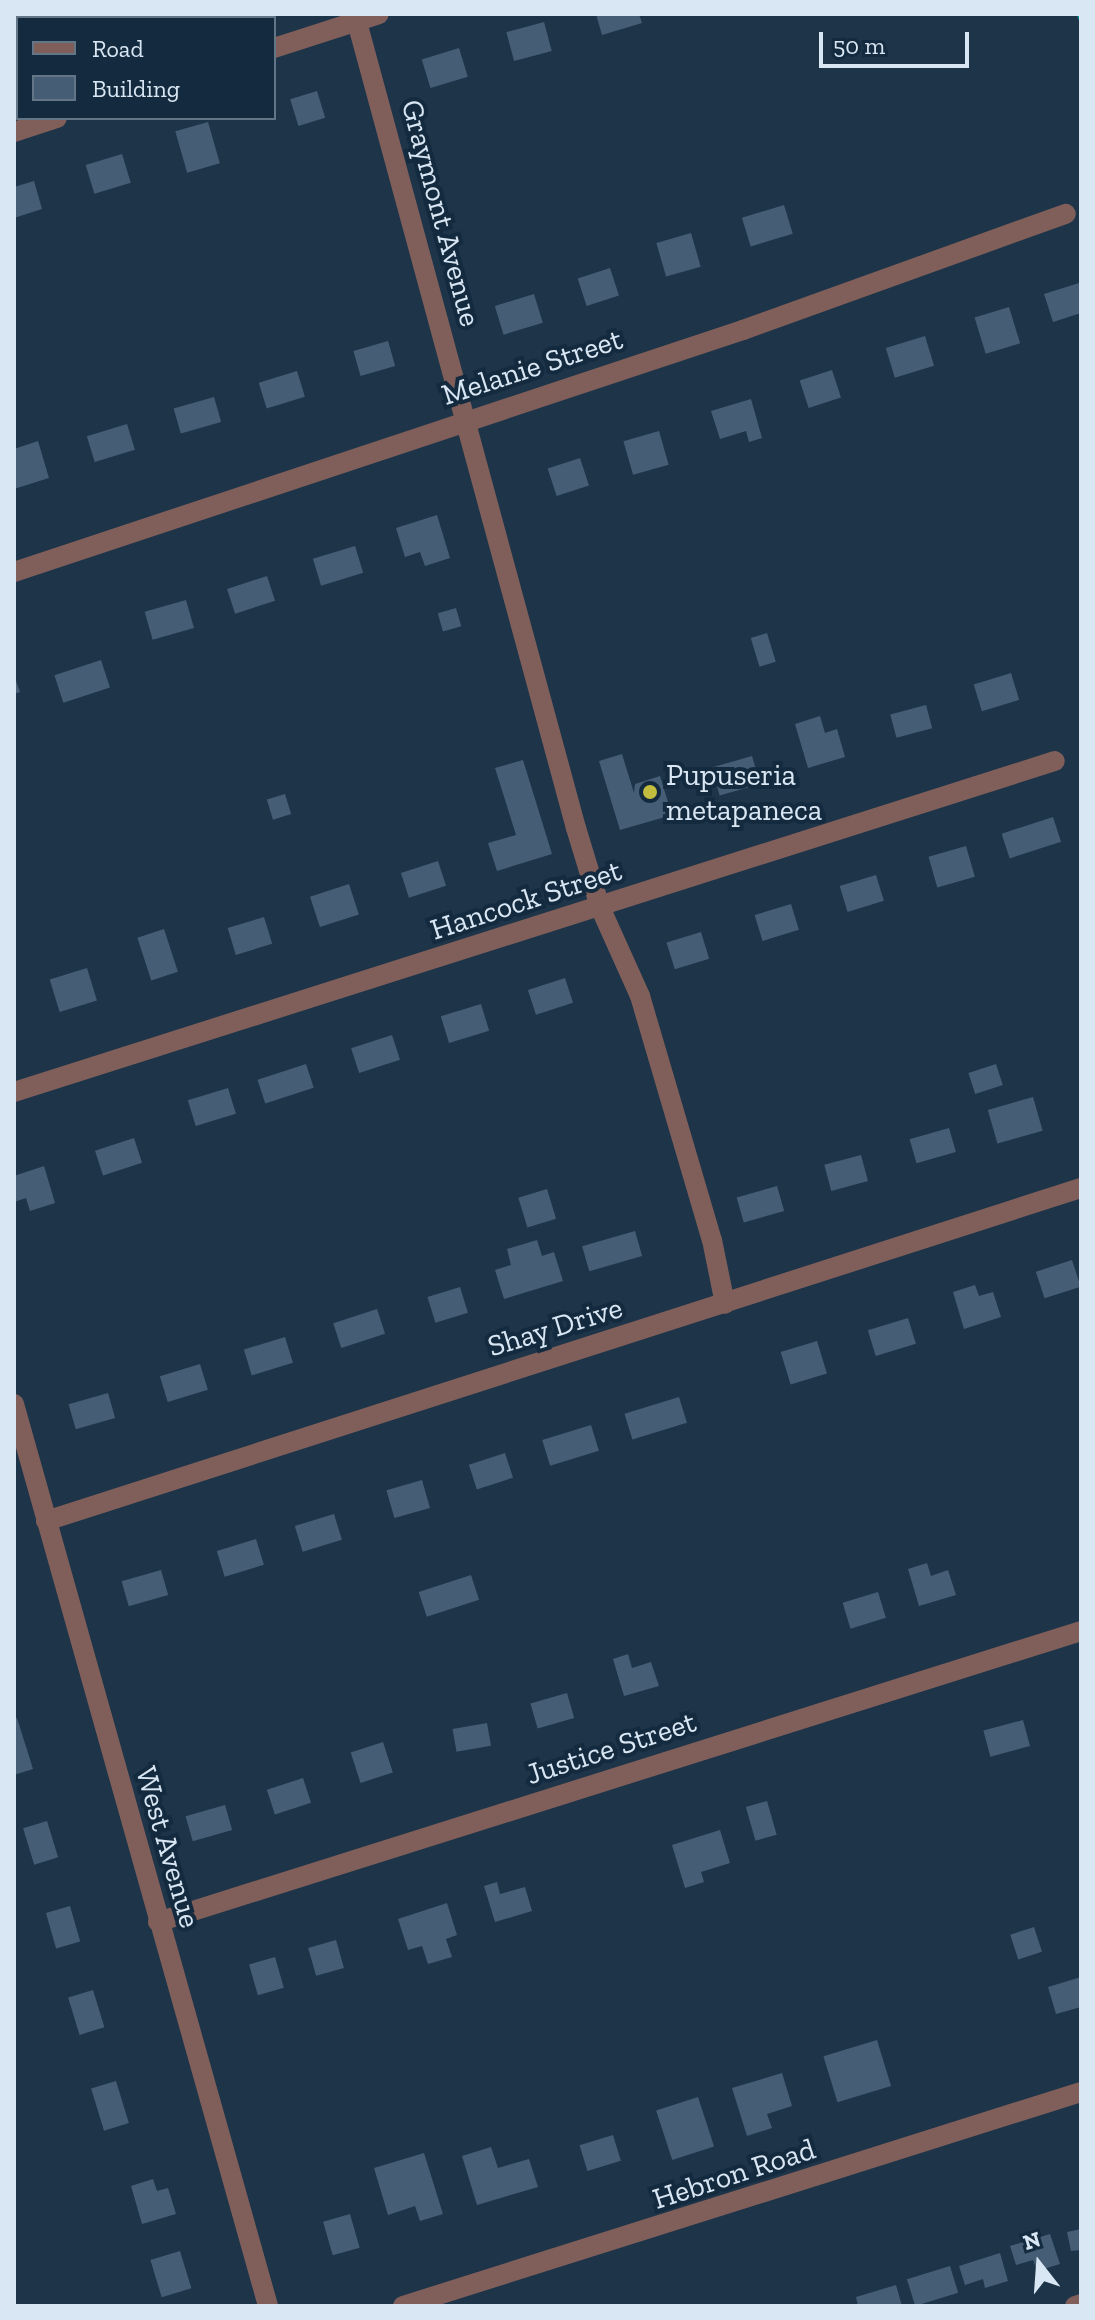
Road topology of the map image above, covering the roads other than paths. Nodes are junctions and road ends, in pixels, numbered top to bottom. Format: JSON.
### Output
{"nodes":[{"id":1,"x":379,"y":14,"type":"edge"},
{"id":2,"x":357,"y":22,"type":"junction"},
{"id":3,"x":276,"y":47,"type":"edge"},
{"id":4,"x":51,"y":120,"type":"edge"},
{"id":5,"x":14,"y":132,"type":"edge"},
{"id":6,"x":1066,"y":214,"type":"dead end"},
{"id":7,"x":467,"y":419,"type":"junction"},
{"id":8,"x":14,"y":572,"type":"edge"},
{"id":9,"x":1055,"y":761,"type":"dead end"},
{"id":10,"x":600,"y":907,"type":"junction"},
{"id":11,"x":14,"y":1092,"type":"edge"},
{"id":12,"x":1081,"y":1188,"type":"edge"},
{"id":13,"x":725,"y":1304,"type":"junction"},
{"id":14,"x":14,"y":1404,"type":"edge"},
{"id":15,"x":46,"y":1521,"type":"junction"},
{"id":16,"x":1081,"y":1631,"type":"edge"},
{"id":17,"x":158,"y":1922,"type":"junction"},
{"id":18,"x":1081,"y":2092,"type":"edge"},
{"id":19,"x":1081,"y":2304,"type":"edge"},
{"id":20,"x":268,"y":2306,"type":"edge"},
{"id":21,"x":403,"y":2306,"type":"edge"},
{"id":22,"x":1075,"y":2306,"type":"edge"}],
"edges":[{"from":1,"to":2,"type":"street"},
{"from":2,"to":3,"type":"street"},
{"from":2,"to":7,"type":"street","name":"Graymont Avenue"},
{"from":4,"to":5,"type":"street"},
{"from":6,"to":7,"type":"street","name":"Melanie Street"},
{"from":7,"to":8,"type":"street","name":"Melanie Street"},
{"from":7,"to":10,"type":"street","name":"Graymont Avenue"},
{"from":9,"to":10,"type":"street","name":"Hancock Street"},
{"from":10,"to":11,"type":"street","name":"Hancock Street"},
{"from":10,"to":13,"type":"street","name":"Graymont Avenue"},
{"from":12,"to":13,"type":"street","name":"Shay Drive"},
{"from":13,"to":15,"type":"street","name":"Shay Drive"},
{"from":14,"to":15,"type":"street","name":"West Avenue"},
{"from":15,"to":17,"type":"street","name":"West Avenue"},
{"from":16,"to":17,"type":"street","name":"Justice Street"},
{"from":17,"to":20,"type":"street","name":"West Avenue"},
{"from":18,"to":21,"type":"street","name":"Hebron Road"},
{"from":19,"to":22,"type":"street"}]}
